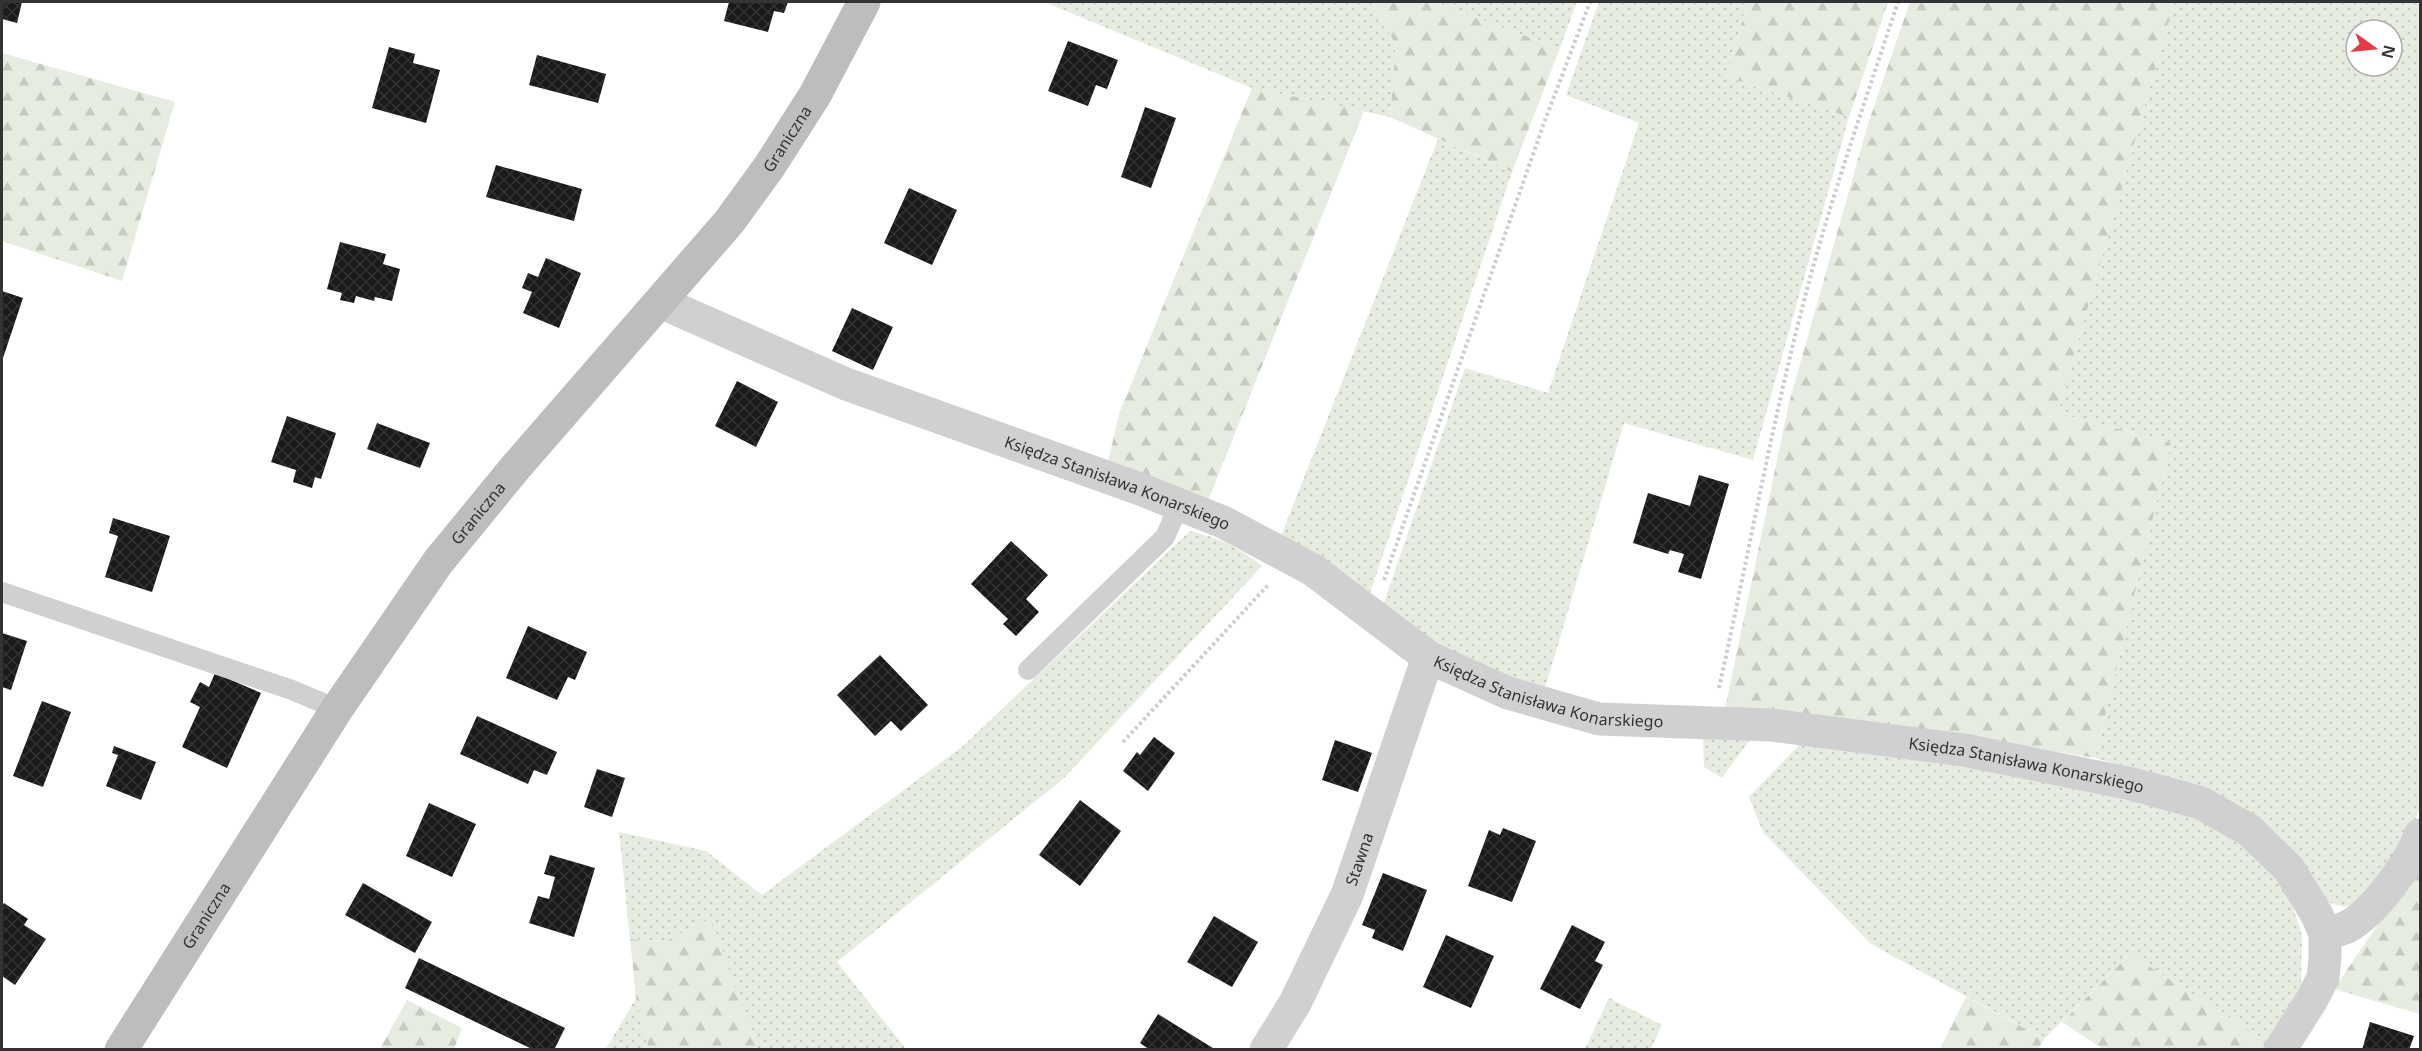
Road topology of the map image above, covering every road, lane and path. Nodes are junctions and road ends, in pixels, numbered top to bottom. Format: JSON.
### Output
{"nodes":[{"id":1,"x":864,"y":2,"type":"edge"},
{"id":2,"x":1590,"y":2,"type":"edge"},
{"id":3,"x":1898,"y":2,"type":"edge"},
{"id":4,"x":660,"y":302,"type":"junction"},
{"id":5,"x":1179,"y":506,"type":"junction"},
{"id":6,"x":1289,"y":558,"type":"junction"},
{"id":7,"x":2,"y":592,"type":"edge"},
{"id":8,"x":1372,"y":615,"type":"junction"},
{"id":9,"x":1428,"y":657,"type":"junction"},
{"id":10,"x":1028,"y":670,"type":"dead end"},
{"id":11,"x":337,"y":709,"type":"junction"},
{"id":12,"x":1711,"y":723,"type":"junction"},
{"id":13,"x":1123,"y":742,"type":"dead end"},
{"id":14,"x":2421,"y":835,"type":"edge"},
{"id":15,"x":2325,"y":934,"type":"junction"},
{"id":16,"x":121,"y":1050,"type":"edge"},
{"id":17,"x":1266,"y":1050,"type":"edge"},
{"id":18,"x":2280,"y":1050,"type":"edge"}],
"edges":[{"from":1,"to":4,"type":"street","name":"Graniczna"},
{"from":2,"to":8,"type":"path"},
{"from":3,"to":12,"type":"path"},
{"from":4,"to":5,"type":"street","name":"Księdza Stanisława Konarskiego"},
{"from":4,"to":11,"type":"street","name":"Graniczna"},
{"from":5,"to":6,"type":"street","name":"Księdza Stanisława Konarskiego"},
{"from":5,"to":10,"type":"lane"},
{"from":6,"to":8,"type":"street","name":"Księdza Stanisława Konarskiego"},
{"from":6,"to":13,"type":"path"},
{"from":7,"to":11,"type":"lane"},
{"from":8,"to":9,"type":"street","name":"Księdza Stanisława Konarskiego"},
{"from":9,"to":12,"type":"street","name":"Księdza Stanisława Konarskiego"},
{"from":9,"to":17,"type":"street","name":"Stawna"},
{"from":11,"to":16,"type":"street","name":"Graniczna"},
{"from":12,"to":15,"type":"street","name":"Księdza Stanisława Konarskiego"},
{"from":14,"to":15,"type":"street"},
{"from":15,"to":18,"type":"street","name":"Księdza Stanisława Konarskiego"}]}
